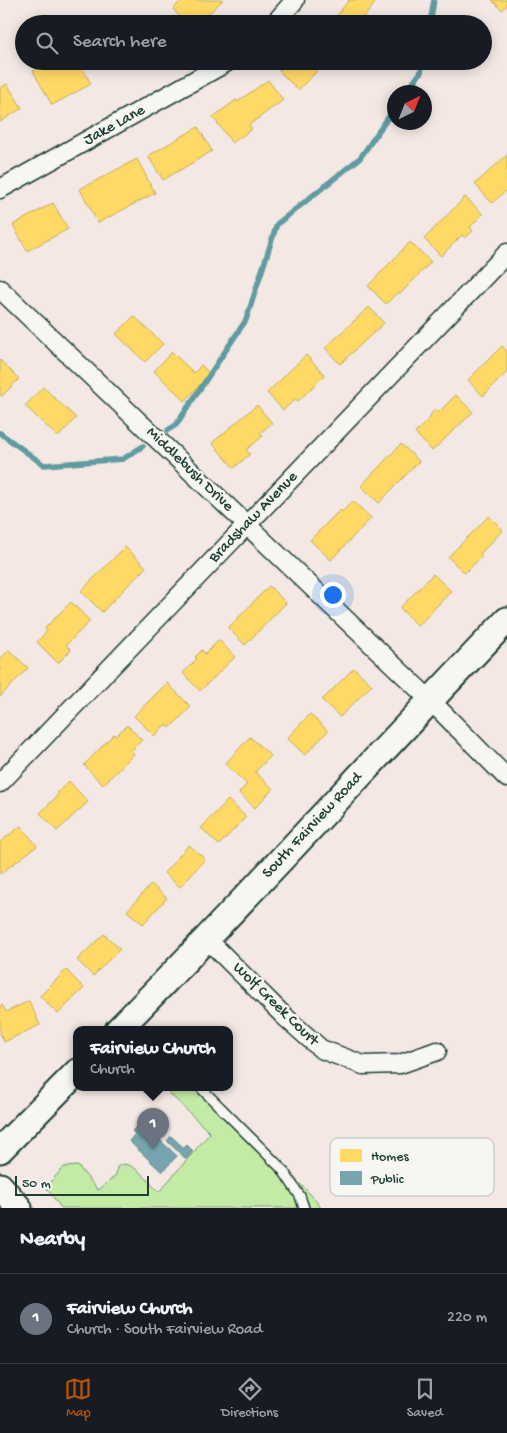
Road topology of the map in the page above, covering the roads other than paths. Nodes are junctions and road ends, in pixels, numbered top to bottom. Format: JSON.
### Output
{"nodes":[{"id":1,"x":295,"y":0,"type":"edge"},
{"id":2,"x":282,"y":15,"type":"edge"},
{"id":3,"x":213,"y":70,"type":"edge"},
{"id":4,"x":0,"y":189,"type":"edge"},
{"id":5,"x":507,"y":253,"type":"edge"},
{"id":6,"x":0,"y":289,"type":"edge"},
{"id":7,"x":247,"y":526,"type":"junction"},
{"id":8,"x":507,"y":620,"type":"edge"},
{"id":9,"x":430,"y":700,"type":"junction"},
{"id":10,"x":507,"y":778,"type":"edge"},
{"id":11,"x":0,"y":784,"type":"edge"},
{"id":12,"x":208,"y":939,"type":"junction"},
{"id":13,"x":126,"y":1026,"type":"edge"},
{"id":14,"x":437,"y":1051,"type":"dead end"},
{"id":15,"x":73,"y":1076,"type":"edge"},
{"id":16,"x":204,"y":1091,"type":"edge"},
{"id":17,"x":0,"y":1150,"type":"edge"},
{"id":18,"x":0,"y":1186,"type":"edge"},
{"id":19,"x":19,"y":1208,"type":"edge"},
{"id":20,"x":304,"y":1208,"type":"edge"}],
"edges":[{"from":1,"to":2,"type":"street"},
{"from":3,"to":4,"type":"street","name":"Jake Lane"},
{"from":5,"to":7,"type":"street","name":"Bradshaw Avenue"},
{"from":6,"to":7,"type":"street","name":"Middlebush Drive"},
{"from":7,"to":9,"type":"street","name":"Middlebush Drive"},
{"from":7,"to":11,"type":"street","name":"Bradshaw Avenue"},
{"from":8,"to":9,"type":"street","name":"South Fairview Road"},
{"from":9,"to":10,"type":"street","name":"Middlebush Drive"},
{"from":9,"to":12,"type":"street","name":"South Fairview Road"},
{"from":12,"to":13,"type":"street","name":"South Fairview Road"},
{"from":12,"to":14,"type":"street","name":"Wolf Creek Court"},
{"from":15,"to":17,"type":"street"},
{"from":16,"to":20,"type":"lane"},
{"from":18,"to":19,"type":"street"}]}
